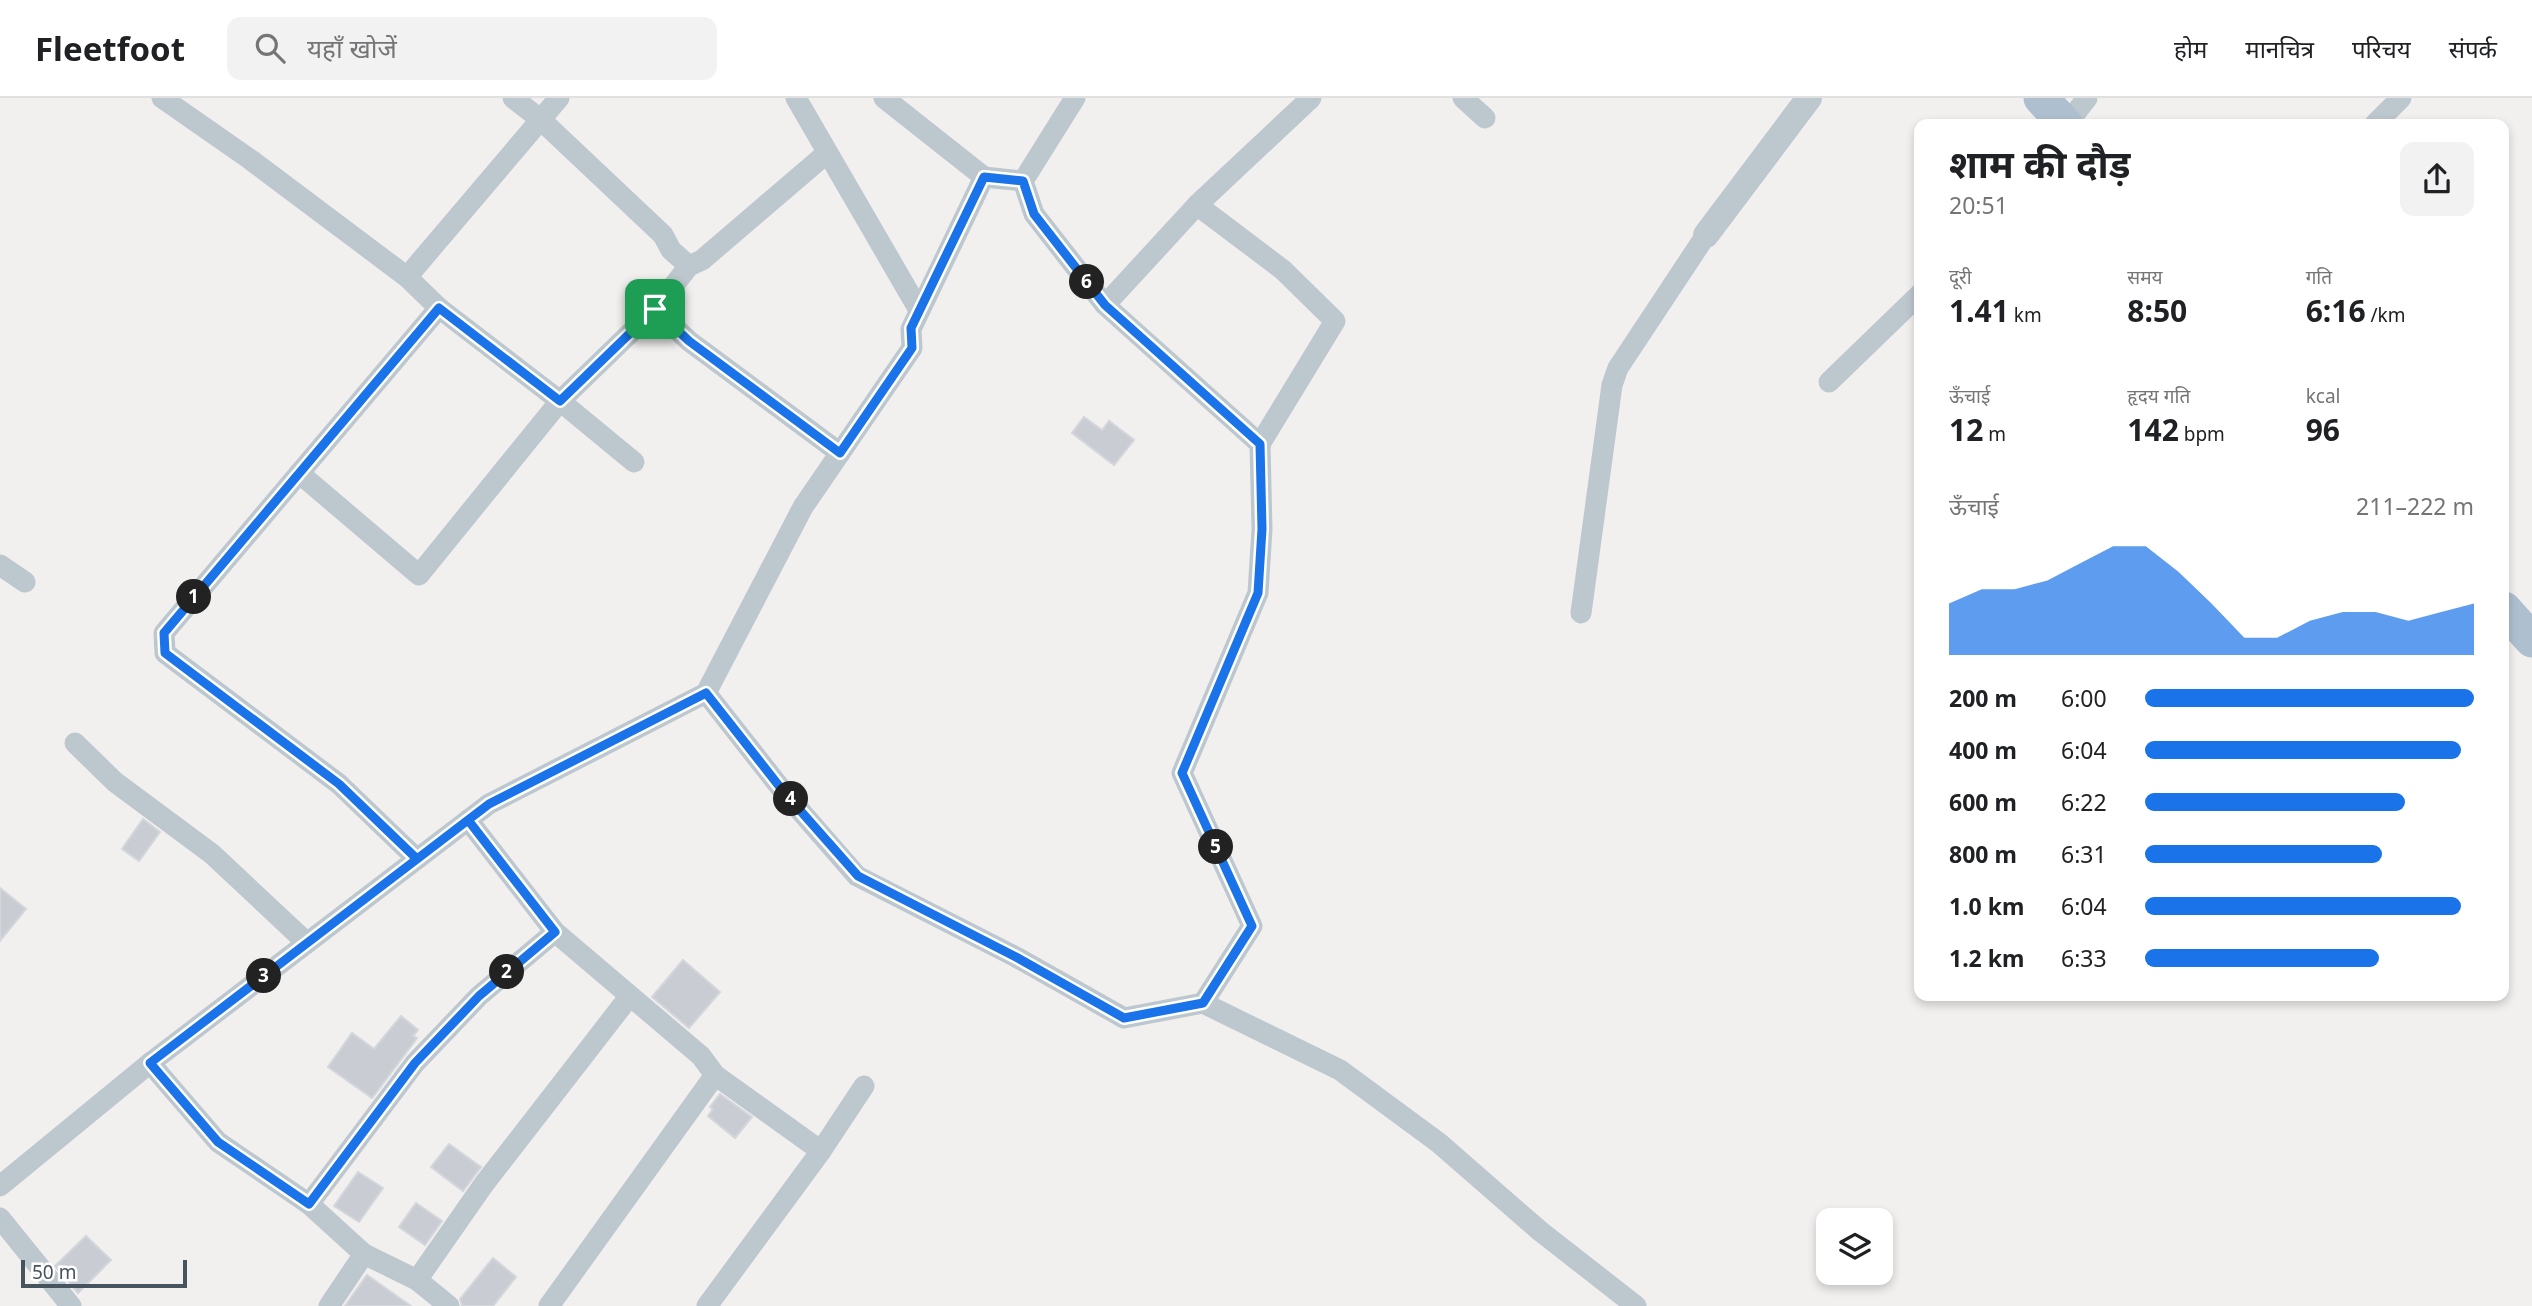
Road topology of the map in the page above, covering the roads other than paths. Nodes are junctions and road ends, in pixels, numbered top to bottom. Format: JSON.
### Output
{"nodes":[{"id":1,"x":162,"y":98,"type":"edge"},
{"id":2,"x":513,"y":98,"type":"edge"},
{"id":3,"x":559,"y":98,"type":"edge"},
{"id":4,"x":796,"y":98,"type":"edge"},
{"id":5,"x":884,"y":98,"type":"edge"},
{"id":6,"x":1074,"y":98,"type":"edge"},
{"id":7,"x":1311,"y":98,"type":"edge"},
{"id":8,"x":1463,"y":98,"type":"edge"},
{"id":9,"x":1809,"y":98,"type":"edge"},
{"id":10,"x":2041,"y":98,"type":"edge"},
{"id":11,"x":2087,"y":98,"type":"edge"},
{"id":12,"x":2401,"y":98,"type":"edge"},
{"id":13,"x":1485,"y":118,"type":"dead end"},
{"id":14,"x":540,"y":119,"type":"junction"},
{"id":15,"x":2061,"y":119,"type":"edge"},
{"id":16,"x":2070,"y":119,"type":"edge"},
{"id":17,"x":2380,"y":119,"type":"edge"},
{"id":18,"x":827,"y":153,"type":"junction"},
{"id":19,"x":984,"y":177,"type":"junction"},
{"id":20,"x":1023,"y":181,"type":"junction"},
{"id":21,"x":1197,"y":205,"type":"junction"},
{"id":22,"x":1706,"y":235,"type":"joint"},
{"id":23,"x":689,"y":266,"type":"junction"},
{"id":24,"x":407,"y":277,"type":"junction"},
{"id":25,"x":1914,"y":301,"type":"edge"},
{"id":26,"x":1105,"y":305,"type":"junction"},
{"id":27,"x":439,"y":308,"type":"junction"},
{"id":28,"x":655,"y":309,"type":"junction"},
{"id":29,"x":919,"y":310,"type":"junction"},
{"id":30,"x":1829,"y":382,"type":"dead end"},
{"id":31,"x":560,"y":401,"type":"junction"},
{"id":32,"x":1260,"y":444,"type":"junction"},
{"id":33,"x":840,"y":453,"type":"junction"},
{"id":34,"x":634,"y":462,"type":"dead end"},
{"id":35,"x":299,"y":473,"type":"junction"},
{"id":36,"x":0,"y":565,"type":"edge"},
{"id":37,"x":25,"y":582,"type":"dead end"},
{"id":38,"x":1581,"y":613,"type":"dead end"},
{"id":39,"x":2509,"y":615,"type":"edge"},
{"id":40,"x":2532,"y":640,"type":"edge"},
{"id":41,"x":706,"y":693,"type":"junction"},
{"id":42,"x":75,"y":743,"type":"dead end"},
{"id":43,"x":468,"y":820,"type":"junction"},
{"id":44,"x":417,"y":859,"type":"junction"},
{"id":45,"x":555,"y":932,"type":"junction"},
{"id":46,"x":307,"y":943,"type":"junction"},
{"id":47,"x":629,"y":997,"type":"junction"},
{"id":48,"x":1203,"y":1003,"type":"junction"},
{"id":49,"x":150,"y":1063,"type":"junction"},
{"id":50,"x":715,"y":1075,"type":"junction"},
{"id":51,"x":864,"y":1086,"type":"dead end"},
{"id":52,"x":821,"y":1151,"type":"junction"},
{"id":53,"x":0,"y":1186,"type":"edge"},
{"id":54,"x":309,"y":1204,"type":"junction"},
{"id":55,"x":0,"y":1217,"type":"edge"},
{"id":56,"x":363,"y":1254,"type":"junction"},
{"id":57,"x":416,"y":1280,"type":"junction"},
{"id":58,"x":71,"y":1306,"type":"edge"},
{"id":59,"x":329,"y":1306,"type":"edge"},
{"id":60,"x":449,"y":1306,"type":"edge"},
{"id":61,"x":549,"y":1306,"type":"edge"},
{"id":62,"x":707,"y":1306,"type":"edge"},
{"id":63,"x":1636,"y":1306,"type":"edge"}],
"edges":[{"from":1,"to":24,"type":"street"},
{"from":2,"to":14,"type":"street"},
{"from":3,"to":14,"type":"street"},
{"from":4,"to":18,"type":"street"},
{"from":5,"to":19,"type":"street"},
{"from":6,"to":20,"type":"street"},
{"from":7,"to":21,"type":"street"},
{"from":8,"to":13,"type":"street"},
{"from":9,"to":22,"type":"street"},
{"from":10,"to":15,"type":"main road"},
{"from":11,"to":16,"type":"street"},
{"from":12,"to":17,"type":"street"},
{"from":14,"to":23,"type":"street"},
{"from":14,"to":24,"type":"street"},
{"from":18,"to":23,"type":"street"},
{"from":18,"to":29,"type":"street"},
{"from":19,"to":20,"type":"street"},
{"from":19,"to":29,"type":"street"},
{"from":20,"to":26,"type":"street"},
{"from":21,"to":26,"type":"street"},
{"from":21,"to":32,"type":"street"},
{"from":22,"to":38,"type":"street"},
{"from":23,"to":28,"type":"street"},
{"from":24,"to":27,"type":"street"},
{"from":25,"to":30,"type":"street"},
{"from":26,"to":32,"type":"street"},
{"from":27,"to":31,"type":"street"},
{"from":27,"to":35,"type":"street"},
{"from":28,"to":31,"type":"street"},
{"from":28,"to":33,"type":"street"},
{"from":29,"to":33,"type":"street"},
{"from":31,"to":34,"type":"street"},
{"from":31,"to":35,"type":"street"},
{"from":32,"to":48,"type":"street"},
{"from":33,"to":41,"type":"street"},
{"from":35,"to":44,"type":"street"},
{"from":36,"to":37,"type":"street"},
{"from":39,"to":40,"type":"main road"},
{"from":41,"to":43,"type":"street"},
{"from":41,"to":48,"type":"street"},
{"from":42,"to":46,"type":"street"},
{"from":43,"to":44,"type":"street"},
{"from":43,"to":45,"type":"street"},
{"from":44,"to":46,"type":"street"},
{"from":45,"to":47,"type":"street"},
{"from":45,"to":54,"type":"street"},
{"from":46,"to":49,"type":"street"},
{"from":47,"to":50,"type":"street"},
{"from":47,"to":57,"type":"street"},
{"from":48,"to":63,"type":"street"},
{"from":49,"to":53,"type":"street"},
{"from":49,"to":54,"type":"street"},
{"from":50,"to":52,"type":"street"},
{"from":50,"to":61,"type":"street"},
{"from":51,"to":52,"type":"street"},
{"from":52,"to":62,"type":"street"},
{"from":54,"to":56,"type":"street"},
{"from":55,"to":58,"type":"street"},
{"from":56,"to":57,"type":"street"},
{"from":56,"to":59,"type":"street"},
{"from":57,"to":60,"type":"street"}]}
